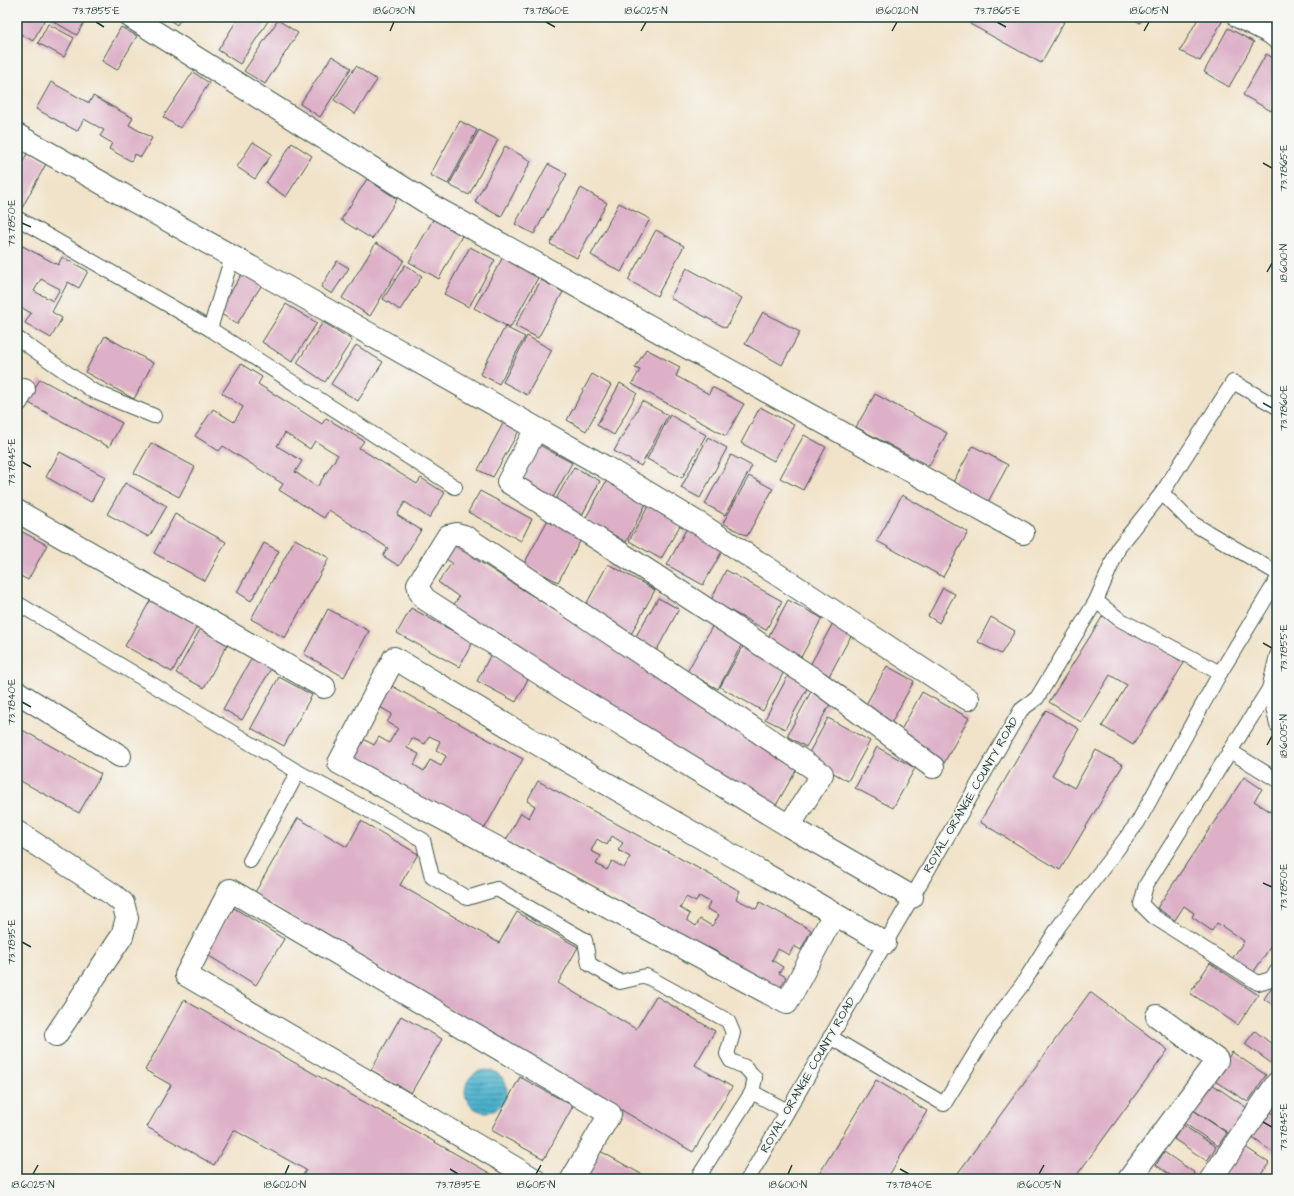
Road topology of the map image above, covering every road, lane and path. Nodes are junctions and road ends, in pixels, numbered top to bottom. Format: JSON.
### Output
{"nodes":[{"id":1,"x":131,"y":17,"type":"edge"},
{"id":2,"x":1239,"y":17,"type":"edge"},
{"id":3,"x":1277,"y":38,"type":"edge"},
{"id":4,"x":17,"y":135,"type":"edge"},
{"id":5,"x":17,"y":218,"type":"edge"},
{"id":6,"x":232,"y":257,"type":"junction"},
{"id":7,"x":210,"y":329,"type":"junction"},
{"id":8,"x":17,"y":338,"type":"edge"},
{"id":9,"x":1277,"y":407,"type":"edge"},
{"id":10,"x":154,"y":416,"type":"dead end"},
{"id":11,"x":536,"y":429,"type":"junction"},
{"id":12,"x":455,"y":487,"type":"dead end"},
{"id":13,"x":1162,"y":493,"type":"junction"},
{"id":14,"x":17,"y":510,"type":"edge"},
{"id":15,"x":1023,"y":533,"type":"dead end"},
{"id":16,"x":1277,"y":573,"type":"edge"},
{"id":17,"x":1277,"y":580,"type":"edge"},
{"id":18,"x":1096,"y":601,"type":"junction"},
{"id":19,"x":17,"y":603,"type":"edge"},
{"id":20,"x":1277,"y":655,"type":"edge"},
{"id":21,"x":1220,"y":673,"type":"junction"},
{"id":22,"x":324,"y":686,"type":"dead end"},
{"id":23,"x":1268,"y":689,"type":"junction"},
{"id":24,"x":17,"y":692,"type":"edge"},
{"id":25,"x":968,"y":699,"type":"dead end"},
{"id":26,"x":1277,"y":725,"type":"edge"},
{"id":27,"x":1230,"y":751,"type":"junction"},
{"id":28,"x":120,"y":756,"type":"dead end"},
{"id":29,"x":933,"y":767,"type":"dead end"},
{"id":30,"x":298,"y":772,"type":"junction"},
{"id":31,"x":1277,"y":780,"type":"edge"},
{"id":32,"x":788,"y":826,"type":"junction"},
{"id":33,"x":17,"y":832,"type":"edge"},
{"id":34,"x":250,"y":861,"type":"dead end"},
{"id":35,"x":912,"y":897,"type":"junction"},
{"id":36,"x":834,"y":914,"type":"junction"},
{"id":37,"x":885,"y":943,"type":"junction"},
{"id":38,"x":1277,"y":971,"type":"edge"},
{"id":39,"x":1157,"y":1016,"type":"dead end"},
{"id":40,"x":56,"y":1035,"type":"dead end"},
{"id":41,"x":830,"y":1037,"type":"junction"},
{"id":42,"x":1277,"y":1083,"type":"edge"},
{"id":43,"x":752,"y":1092,"type":"junction"},
{"id":44,"x":787,"y":1111,"type":"junction"},
{"id":45,"x":534,"y":1179,"type":"edge"},
{"id":46,"x":572,"y":1179,"type":"edge"},
{"id":47,"x":705,"y":1179,"type":"edge"},
{"id":48,"x":748,"y":1179,"type":"edge"},
{"id":49,"x":1129,"y":1179,"type":"edge"},
{"id":50,"x":1211,"y":1179,"type":"edge"}],
"edges":[{"from":1,"to":15,"type":"street"},
{"from":2,"to":3,"type":"street"},
{"from":4,"to":6,"type":"street"},
{"from":5,"to":7,"type":"lane"},
{"from":6,"to":7,"type":"lane"},
{"from":6,"to":11,"type":"street"},
{"from":7,"to":12,"type":"lane"},
{"from":8,"to":10,"type":"lane"},
{"from":9,"to":13,"type":"lane","name":"ROYAL ORANGE COUNTY ROAD"},
{"from":11,"to":25,"type":"street"},
{"from":11,"to":29,"type":"street"},
{"from":13,"to":16,"type":"lane"},
{"from":13,"to":18,"type":"lane","name":"ROYAL ORANGE COUNTY ROAD"},
{"from":14,"to":22,"type":"street"},
{"from":17,"to":21,"type":"lane"},
{"from":18,"to":21,"type":"lane"},
{"from":18,"to":35,"type":"lane","name":"ROYAL ORANGE COUNTY ROAD"},
{"from":19,"to":30,"type":"lane"},
{"from":20,"to":23,"type":"lane"},
{"from":21,"to":41,"type":"lane"},
{"from":23,"to":26,"type":"lane"},
{"from":23,"to":27,"type":"lane"},
{"from":24,"to":28,"type":"street"},
{"from":27,"to":31,"type":"lane"},
{"from":27,"to":38,"type":"lane"},
{"from":30,"to":34,"type":"lane"},
{"from":30,"to":43,"type":"lane"},
{"from":32,"to":32,"type":"street"},
{"from":32,"to":35,"type":"street"},
{"from":33,"to":40,"type":"street"},
{"from":35,"to":37,"type":"lane","name":"ROYAL ORANGE COUNTY ROAD"},
{"from":36,"to":36,"type":"street"},
{"from":36,"to":37,"type":"street"},
{"from":37,"to":41,"type":"lane","name":"ROYAL ORANGE COUNTY ROAD"},
{"from":39,"to":49,"type":"street"},
{"from":41,"to":44,"type":"lane","name":"ROYAL ORANGE COUNTY ROAD"},
{"from":42,"to":50,"type":"street"},
{"from":43,"to":44,"type":"lane"},
{"from":43,"to":47,"type":"lane"},
{"from":44,"to":48,"type":"lane","name":"ROYAL ORANGE COUNTY ROAD"},
{"from":45,"to":46,"type":"street"}]}
